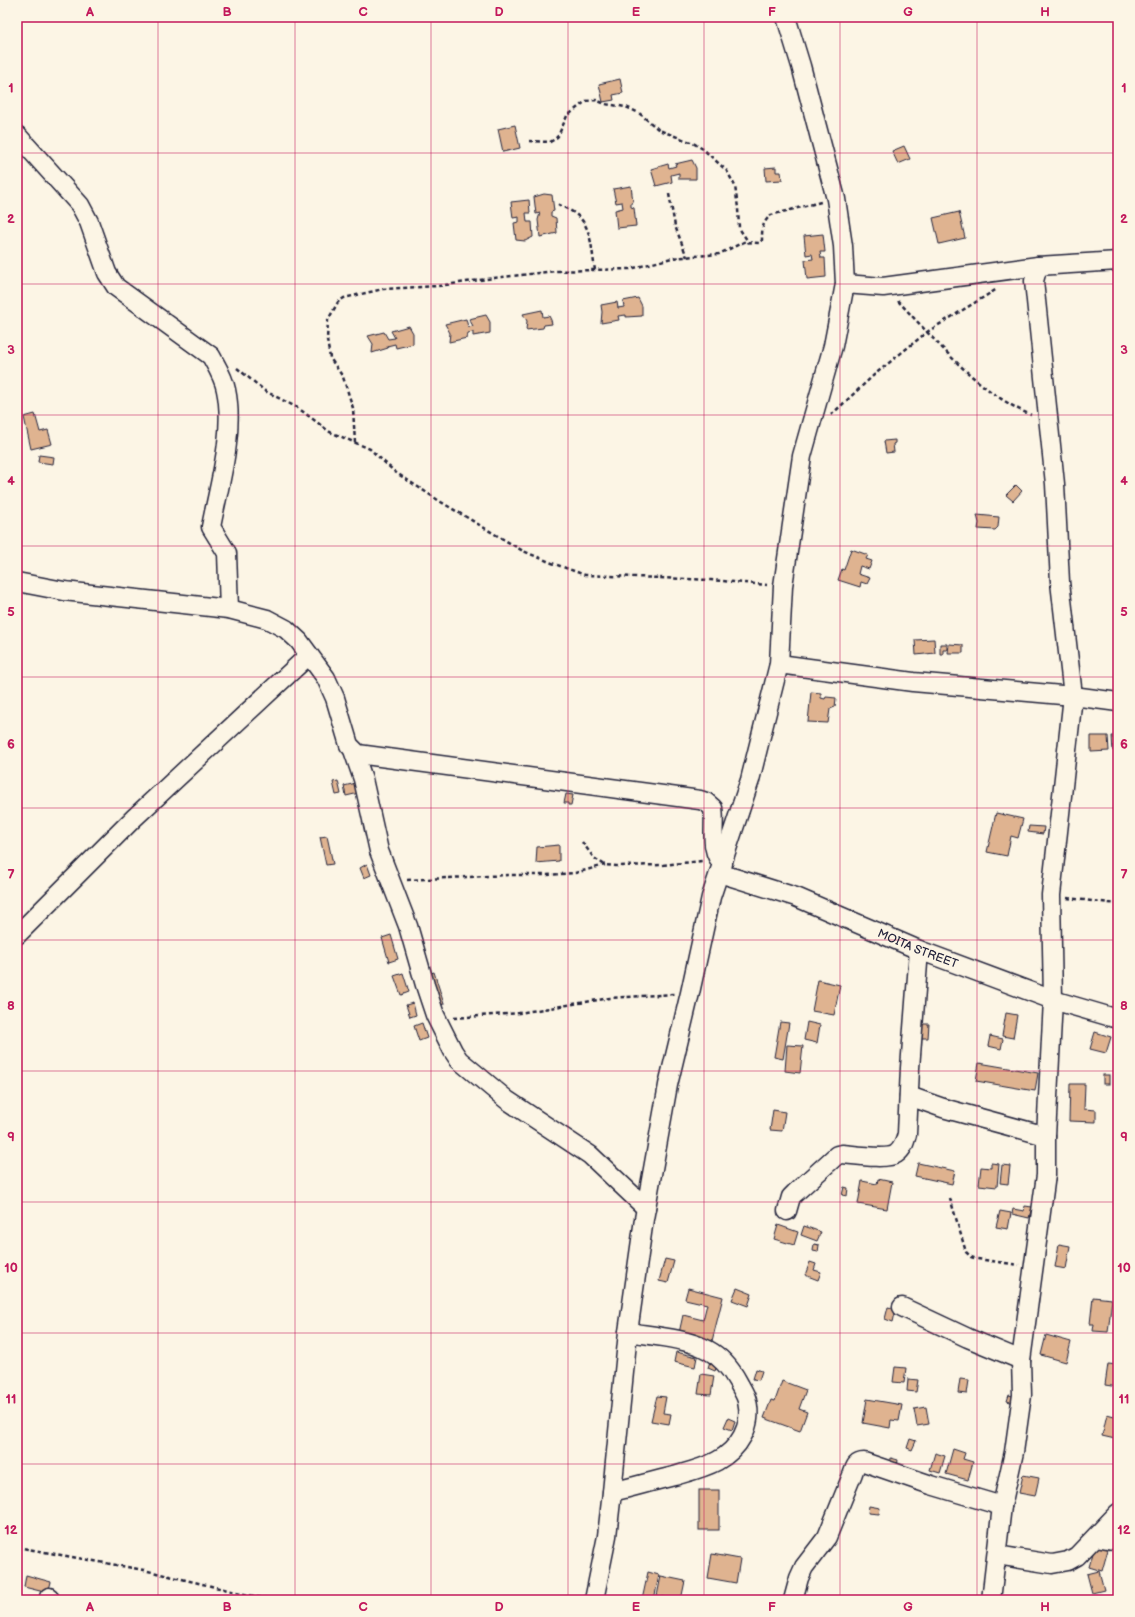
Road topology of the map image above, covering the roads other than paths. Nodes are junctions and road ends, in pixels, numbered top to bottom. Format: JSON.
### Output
{"nodes":[{"id":1,"x":786,"y":17,"type":"edge"},
{"id":2,"x":17,"y":135,"type":"edge"},
{"id":3,"x":1118,"y":260,"type":"edge"},
{"id":4,"x":1038,"y":266,"type":"junction"},
{"id":5,"x":845,"y":284,"type":"junction"},
{"id":6,"x":17,"y":582,"type":"edge"},
{"id":7,"x":229,"y":610,"type":"junction"},
{"id":8,"x":310,"y":655,"type":"junction"},
{"id":9,"x":779,"y":664,"type":"junction"},
{"id":10,"x":1072,"y":696,"type":"junction"},
{"id":11,"x":1118,"y":702,"type":"edge"},
{"id":12,"x":353,"y":750,"type":"junction"},
{"id":13,"x":720,"y":866,"type":"junction"},
{"id":14,"x":17,"y":935,"type":"edge"},
{"id":15,"x":919,"y":950,"type":"junction"},
{"id":16,"x":1053,"y":1000,"type":"junction"},
{"id":17,"x":1118,"y":1019,"type":"edge"},
{"id":18,"x":909,"y":1096,"type":"junction"},
{"id":19,"x":1046,"y":1136,"type":"junction"},
{"id":20,"x":646,"y":1208,"type":"junction"},
{"id":21,"x":787,"y":1211,"type":"dead end"},
{"id":22,"x":902,"y":1307,"type":"dead end"},
{"id":23,"x":628,"y":1332,"type":"junction"},
{"id":24,"x":1021,"y":1360,"type":"junction"},
{"id":25,"x":612,"y":1492,"type":"junction"},
{"id":26,"x":1002,"y":1506,"type":"junction"},
{"id":27,"x":1118,"y":1513,"type":"edge"},
{"id":28,"x":1096,"y":1537,"type":"junction"},
{"id":29,"x":1118,"y":1541,"type":"edge"},
{"id":30,"x":996,"y":1555,"type":"junction"},
{"id":31,"x":594,"y":1600,"type":"edge"},
{"id":32,"x":793,"y":1600,"type":"edge"},
{"id":33,"x":991,"y":1600,"type":"edge"}],
"edges":[{"from":1,"to":5,"type":"street"},
{"from":2,"to":7,"type":"street"},
{"from":3,"to":4,"type":"street"},
{"from":4,"to":5,"type":"street"},
{"from":4,"to":10,"type":"street"},
{"from":5,"to":9,"type":"street"},
{"from":6,"to":7,"type":"street"},
{"from":7,"to":8,"type":"street"},
{"from":8,"to":12,"type":"street"},
{"from":8,"to":14,"type":"street"},
{"from":9,"to":10,"type":"street"},
{"from":9,"to":13,"type":"street"},
{"from":10,"to":11,"type":"street"},
{"from":10,"to":16,"type":"street"},
{"from":12,"to":13,"type":"street"},
{"from":12,"to":20,"type":"street"},
{"from":13,"to":15,"type":"street","name":"MOITA STREET"},
{"from":13,"to":20,"type":"street"},
{"from":15,"to":16,"type":"street","name":"MOITA STREET"},
{"from":15,"to":18,"type":"street"},
{"from":16,"to":17,"type":"street","name":"MOITA STREET"},
{"from":16,"to":19,"type":"street"},
{"from":18,"to":19,"type":"street"},
{"from":18,"to":21,"type":"street"},
{"from":19,"to":24,"type":"street"},
{"from":20,"to":23,"type":"street"},
{"from":22,"to":24,"type":"street"},
{"from":23,"to":25,"type":"street"},
{"from":23,"to":25,"type":"street"},
{"from":24,"to":26,"type":"street"},
{"from":25,"to":31,"type":"street"},
{"from":26,"to":30,"type":"street"},
{"from":26,"to":32,"type":"street"},
{"from":27,"to":28,"type":"street"},
{"from":28,"to":29,"type":"street"},
{"from":28,"to":30,"type":"street"},
{"from":30,"to":33,"type":"street"}]}
